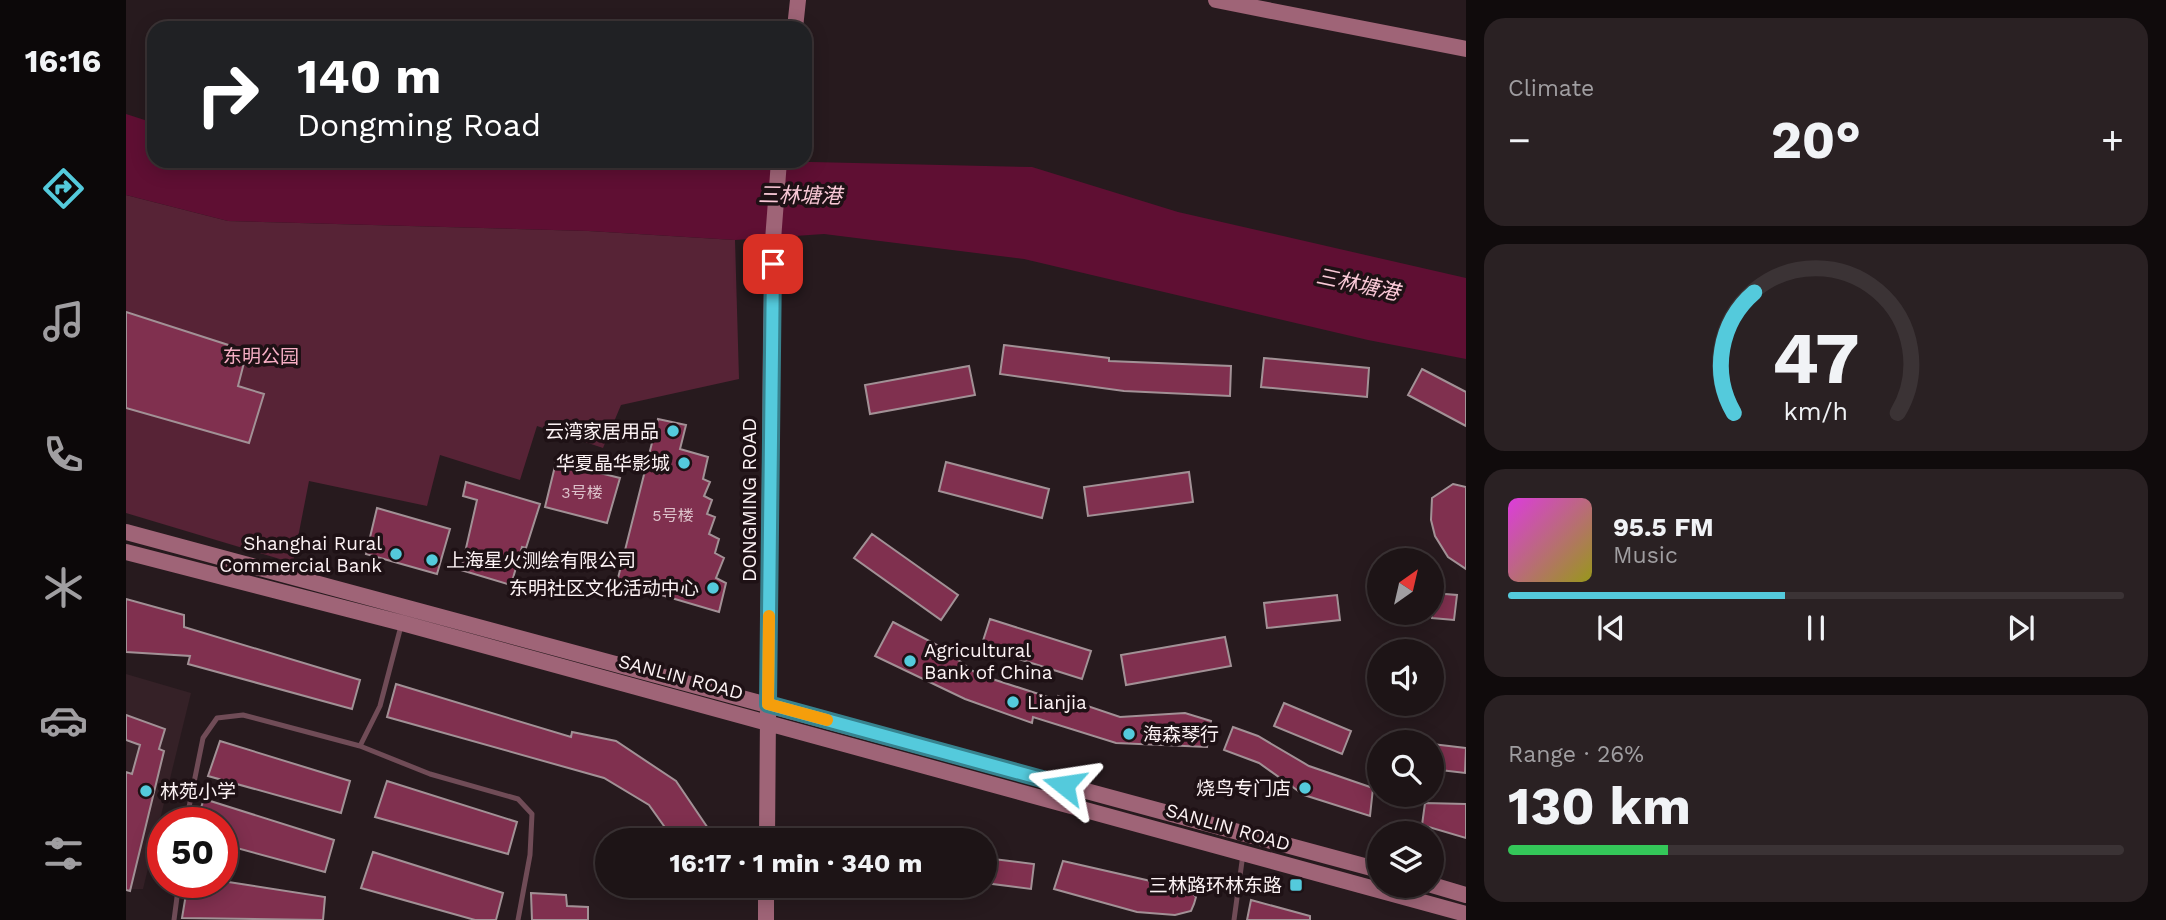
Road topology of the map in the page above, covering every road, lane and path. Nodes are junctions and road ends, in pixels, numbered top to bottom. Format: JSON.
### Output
{"nodes":[{"id":1,"x":798,"y":0,"type":"edge"},
{"id":2,"x":1216,"y":0,"type":"edge"},
{"id":3,"x":796,"y":21,"type":"edge"},
{"id":4,"x":1466,"y":49,"type":"edge"},
{"id":5,"x":778,"y":168,"type":"edge"},
{"id":6,"x":126,"y":533,"type":"edge"},
{"id":7,"x":126,"y":552,"type":"edge"},
{"id":8,"x":402,"y":623,"type":"junction"},
{"id":9,"x":768,"y":704,"type":"junction"},
{"id":10,"x":768,"y":723,"type":"junction"},
{"id":11,"x":360,"y":746,"type":"junction"},
{"id":12,"x":189,"y":807,"type":"edge"},
{"id":13,"x":767,"y":828,"type":"edge"},
{"id":14,"x":1243,"y":853,"type":"junction"},
{"id":15,"x":1367,"y":867,"type":"edge"},
{"id":16,"x":1444,"y":889,"type":"edge"},
{"id":17,"x":1466,"y":895,"type":"edge"},
{"id":18,"x":177,"y":898,"type":"edge"},
{"id":19,"x":766,"y":898,"type":"edge"},
{"id":20,"x":1466,"y":914,"type":"edge"},
{"id":21,"x":174,"y":920,"type":"edge"},
{"id":22,"x":517,"y":920,"type":"edge"},
{"id":23,"x":766,"y":920,"type":"edge"},
{"id":24,"x":1234,"y":920,"type":"edge"}],
"edges":[{"from":1,"to":3,"type":"main road"},
{"from":2,"to":4,"type":"main road"},
{"from":5,"to":9,"type":"main road","name":"DONGMING ROAD"},
{"from":6,"to":9,"type":"main road","name":"SANLIN ROAD"},
{"from":7,"to":8,"type":"main road","name":"SANLIN ROAD"},
{"from":8,"to":10,"type":"main road","name":"SANLIN ROAD"},
{"from":8,"to":11,"type":"lane"},
{"from":9,"to":10,"type":"main road","name":"DONGMING ROAD"},
{"from":9,"to":15,"type":"main road","name":"SANLIN ROAD"},
{"from":10,"to":13,"type":"main road","name":"DONGMING ROAD"},
{"from":10,"to":14,"type":"main road","name":"SANLIN ROAD"},
{"from":11,"to":12,"type":"lane"},
{"from":11,"to":22,"type":"lane"},
{"from":14,"to":20,"type":"main road","name":"SANLIN ROAD"},
{"from":14,"to":24,"type":"lane"},
{"from":16,"to":17,"type":"main road"},
{"from":18,"to":21,"type":"lane"},
{"from":19,"to":23,"type":"main road"}]}
